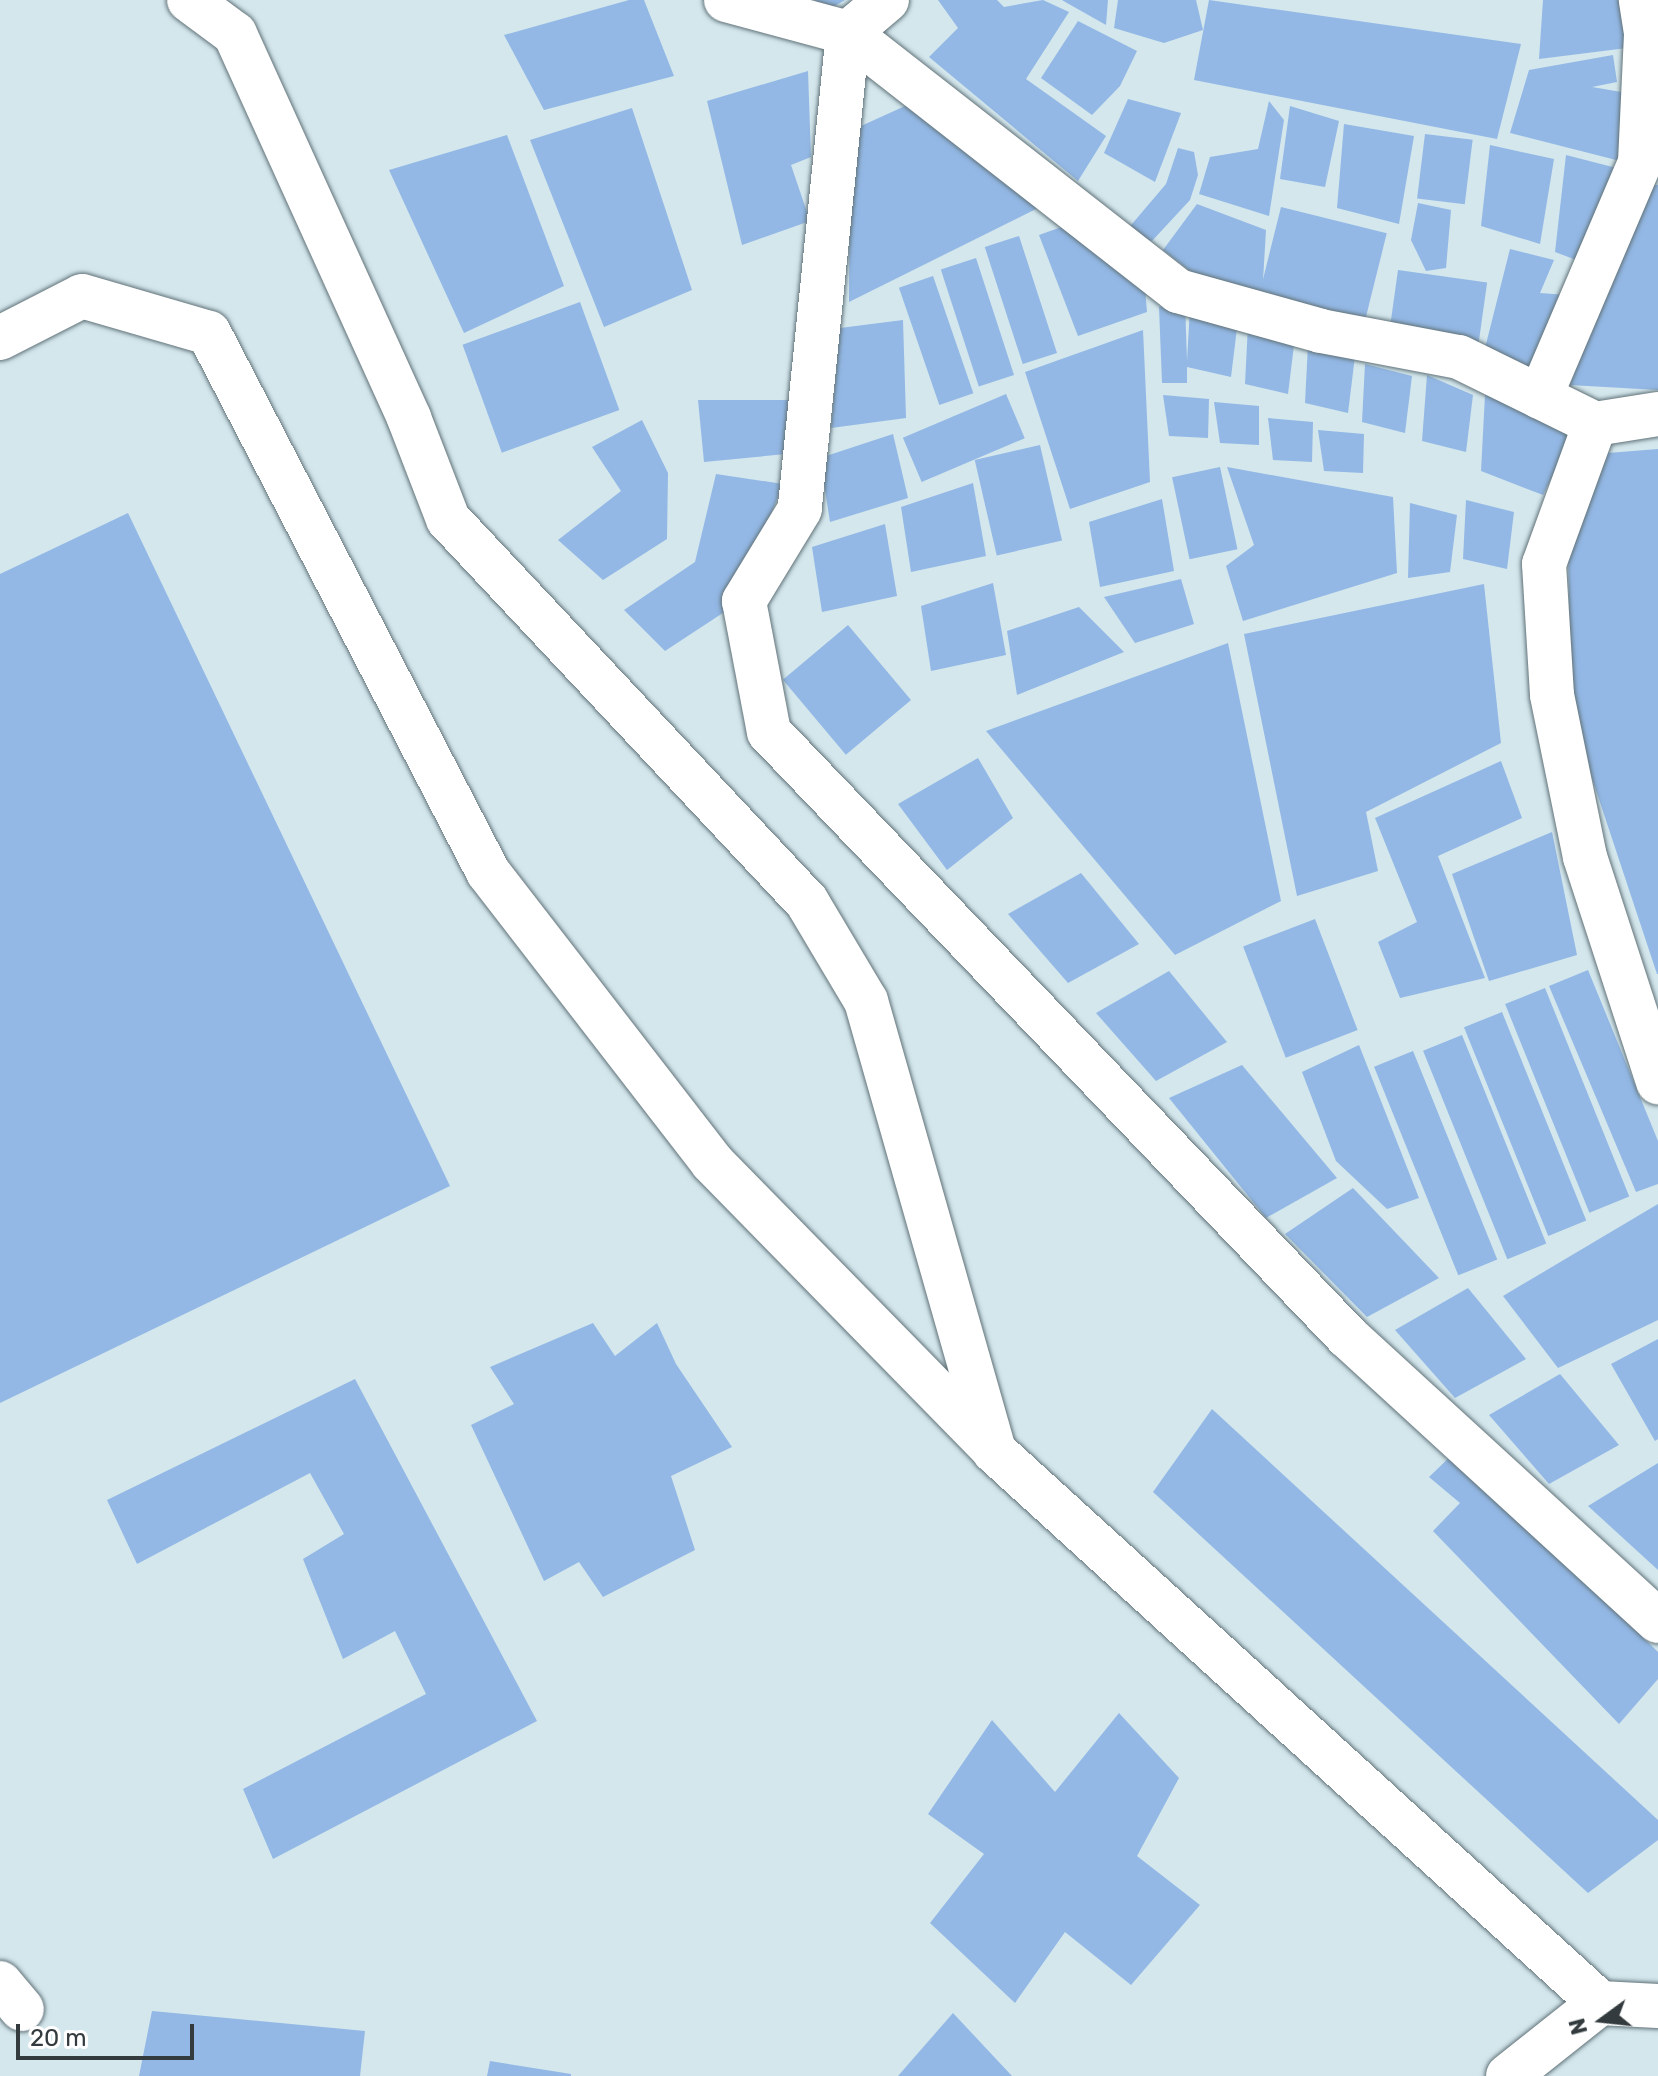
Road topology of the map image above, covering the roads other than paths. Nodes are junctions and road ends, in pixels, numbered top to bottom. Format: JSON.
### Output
{"nodes":[{"id":1,"x":189,"y":0,"type":"edge"},
{"id":2,"x":726,"y":0,"type":"edge"},
{"id":3,"x":887,"y":0,"type":"edge"},
{"id":4,"x":1641,"y":0,"type":"edge"},
{"id":5,"x":848,"y":33,"type":"junction"},
{"id":6,"x":0,"y":338,"type":"edge"},
{"id":7,"x":1540,"y":397,"type":"junction"},
{"id":8,"x":1658,"y":414,"type":"edge"},
{"id":9,"x":1595,"y":424,"type":"junction"},
{"id":10,"x":1658,"y":1082,"type":"edge"},
{"id":11,"x":994,"y":1451,"type":"junction"},
{"id":12,"x":1658,"y":1621,"type":"edge"},
{"id":13,"x":1657,"y":2002,"type":"edge"},
{"id":14,"x":1600,"y":2003,"type":"junction"},
{"id":15,"x":1508,"y":2076,"type":"edge"}],
"edges":[{"from":1,"to":11,"type":"street"},
{"from":2,"to":5,"type":"street"},
{"from":3,"to":5,"type":"street"},
{"from":4,"to":7,"type":"street"},
{"from":5,"to":7,"type":"street"},
{"from":5,"to":12,"type":"street"},
{"from":6,"to":11,"type":"street"},
{"from":7,"to":9,"type":"street"},
{"from":8,"to":9,"type":"street"},
{"from":9,"to":10,"type":"street"},
{"from":11,"to":14,"type":"street"},
{"from":13,"to":14,"type":"street"},
{"from":14,"to":15,"type":"street"}]}
